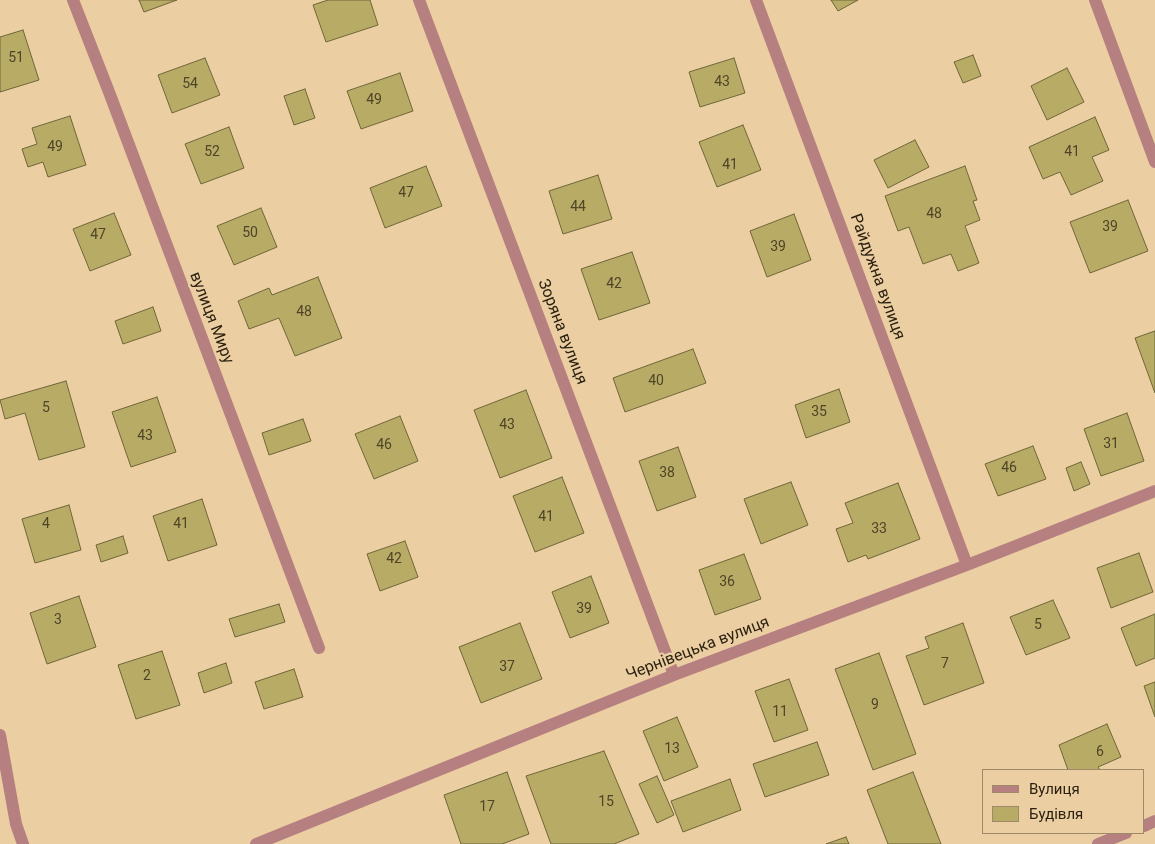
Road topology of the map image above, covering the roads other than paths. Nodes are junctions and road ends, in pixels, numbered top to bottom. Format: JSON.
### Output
{"nodes":[{"id":1,"x":73,"y":0,"type":"edge"},
{"id":2,"x":419,"y":0,"type":"edge"},
{"id":3,"x":756,"y":0,"type":"edge"},
{"id":4,"x":1095,"y":0,"type":"edge"},
{"id":5,"x":1155,"y":162,"type":"edge"},
{"id":6,"x":1155,"y":491,"type":"edge"},
{"id":7,"x":967,"y":565,"type":"junction"},
{"id":8,"x":319,"y":648,"type":"dead end"},
{"id":9,"x":674,"y":675,"type":"junction"},
{"id":10,"x":0,"y":735,"type":"edge"},
{"id":11,"x":1123,"y":834,"type":"edge"},
{"id":12,"x":23,"y":844,"type":"edge"},
{"id":13,"x":256,"y":844,"type":"edge"},
{"id":14,"x":1098,"y":844,"type":"edge"}],
"edges":[{"from":1,"to":8,"type":"street","name":"вулиця Миру"},
{"from":2,"to":9,"type":"street","name":"Зоряна вулиця"},
{"from":3,"to":7,"type":"street","name":"Райдужна вулиця"},
{"from":4,"to":5,"type":"street"},
{"from":6,"to":7,"type":"street","name":"Чернівецька вулиця"},
{"from":7,"to":9,"type":"street","name":"Чернівецька вулиця"},
{"from":9,"to":13,"type":"street","name":"Чернівецька вулиця"},
{"from":10,"to":12,"type":"street"},
{"from":11,"to":14,"type":"street"}]}
